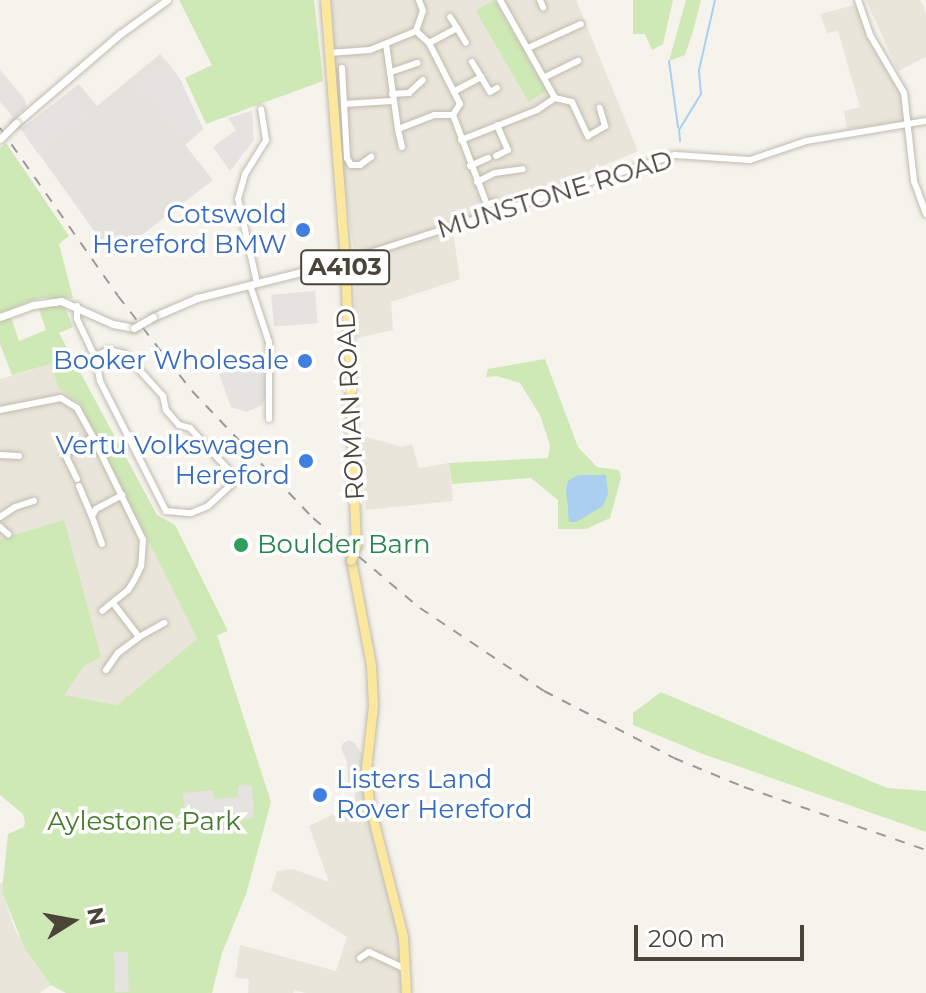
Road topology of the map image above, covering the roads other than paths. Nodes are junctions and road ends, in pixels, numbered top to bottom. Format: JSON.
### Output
{"nodes":[{"id":1,"x":167,"y":0,"type":"edge"},
{"id":2,"x":325,"y":0,"type":"edge"},
{"id":3,"x":419,"y":0,"type":"edge"},
{"id":4,"x":500,"y":0,"type":"edge"},
{"id":5,"x":858,"y":0,"type":"edge"},
{"id":6,"x":450,"y":17,"type":"dead end"},
{"id":7,"x":581,"y":24,"type":"dead end"},
{"id":8,"x":457,"y":28,"type":"junction"},
{"id":9,"x":416,"y":31,"type":"junction"},
{"id":10,"x":429,"y":43,"type":"junction"},
{"id":11,"x":466,"y":43,"type":"dead end"},
{"id":12,"x":386,"y":44,"type":"junction"},
{"id":13,"x":528,"y":48,"type":"junction"},
{"id":14,"x":329,"y":53,"type":"junction"},
{"id":15,"x":578,"y":61,"type":"dead end"},
{"id":16,"x":472,"y":62,"type":"dead end"},
{"id":17,"x":417,"y":63,"type":"dead end"},
{"id":18,"x":342,"y":68,"type":"dead end"},
{"id":19,"x":391,"y":72,"type":"junction"},
{"id":20,"x":481,"y":77,"type":"junction"},
{"id":21,"x":545,"y":77,"type":"junction"},
{"id":22,"x":423,"y":80,"type":"dead end"},
{"id":23,"x":497,"y":88,"type":"dead end"},
{"id":24,"x":455,"y":91,"type":"junction"},
{"id":25,"x":392,"y":98,"type":"junction"},
{"id":26,"x":555,"y":98,"type":"junction"},
{"id":27,"x":344,"y":104,"type":"junction"},
{"id":28,"x":600,"y":108,"type":"dead end"},
{"id":29,"x":261,"y":109,"type":"dead end"},
{"id":30,"x":453,"y":115,"type":"junction"},
{"id":31,"x":926,"y":121,"type":"edge"},
{"id":32,"x":497,"y":125,"type":"junction"},
{"id":33,"x":909,"y":125,"type":"junction"},
{"id":34,"x":398,"y":129,"type":"junction"},
{"id":35,"x":588,"y":136,"type":"junction"},
{"id":36,"x":0,"y":139,"type":"edge"},
{"id":37,"x":579,"y":140,"type":"dead end"},
{"id":38,"x":462,"y":144,"type":"junction"},
{"id":39,"x":402,"y":147,"type":"dead end"},
{"id":40,"x":496,"y":156,"type":"dead end"},
{"id":41,"x":371,"y":157,"type":"dead end"},
{"id":42,"x":488,"y":158,"type":"dead end"},
{"id":43,"x":470,"y":166,"type":"junction"},
{"id":44,"x":523,"y":169,"type":"dead end"},
{"id":45,"x":477,"y":182,"type":"junction"},
{"id":46,"x":488,"y":205,"type":"dead end"},
{"id":47,"x":926,"y":214,"type":"edge"},
{"id":48,"x":345,"y":261,"type":"junction"},
{"id":49,"x":253,"y":284,"type":"junction"},
{"id":50,"x":77,"y":306,"type":"junction"},
{"id":51,"x":0,"y":317,"type":"edge"},
{"id":52,"x":95,"y":357,"type":"junction"},
{"id":53,"x":0,"y":410,"type":"edge"},
{"id":54,"x":269,"y":419,"type":"dead end"},
{"id":55,"x":93,"y":437,"type":"junction"},
{"id":56,"x":0,"y":455,"type":"edge"},
{"id":57,"x":19,"y":456,"type":"dead end"},
{"id":58,"x":247,"y":470,"type":"dead end"},
{"id":59,"x":237,"y":479,"type":"junction"},
{"id":60,"x":122,"y":495,"type":"junction"},
{"id":61,"x":34,"y":501,"type":"dead end"},
{"id":62,"x":92,"y":516,"type":"junction"},
{"id":63,"x":0,"y":517,"type":"edge"},
{"id":64,"x":0,"y":527,"type":"edge"},
{"id":65,"x":8,"y":534,"type":"dead end"},
{"id":66,"x":102,"y":544,"type":"dead end"},
{"id":67,"x":113,"y":603,"type":"junction"},
{"id":68,"x":102,"y":611,"type":"dead end"},
{"id":69,"x":164,"y":623,"type":"dead end"},
{"id":70,"x":139,"y":637,"type":"junction"},
{"id":71,"x":106,"y":670,"type":"dead end"},
{"id":72,"x":360,"y":958,"type":"dead end"},
{"id":73,"x":404,"y":968,"type":"junction"},
{"id":74,"x":406,"y":993,"type":"edge"}],
"edges":[{"from":1,"to":36,"type":"street","bridge":true},
{"from":2,"to":14,"type":"main road","name":"ROMAN ROAD","number":"A4103"},
{"from":3,"to":9,"type":"street"},
{"from":4,"to":13,"type":"street"},
{"from":5,"to":33,"type":"street"},
{"from":6,"to":8,"type":"street"},
{"from":7,"to":13,"type":"street"},
{"from":8,"to":10,"type":"street"},
{"from":8,"to":11,"type":"street"},
{"from":9,"to":10,"type":"street"},
{"from":9,"to":12,"type":"street"},
{"from":10,"to":24,"type":"street"},
{"from":12,"to":14,"type":"street"},
{"from":12,"to":19,"type":"street"},
{"from":13,"to":21,"type":"street"},
{"from":14,"to":48,"type":"main road","name":"ROMAN ROAD","number":"A4103"},
{"from":15,"to":21,"type":"street"},
{"from":16,"to":20,"type":"street"},
{"from":17,"to":19,"type":"street"},
{"from":18,"to":27,"type":"street"},
{"from":19,"to":25,"type":"street"},
{"from":20,"to":23,"type":"street"},
{"from":20,"to":24,"type":"street"},
{"from":21,"to":26,"type":"street"},
{"from":22,"to":25,"type":"street"},
{"from":24,"to":30,"type":"street"},
{"from":25,"to":27,"type":"street"},
{"from":25,"to":34,"type":"street"},
{"from":26,"to":32,"type":"street"},
{"from":26,"to":35,"type":"street"},
{"from":27,"to":41,"type":"street"},
{"from":28,"to":35,"type":"street"},
{"from":29,"to":49,"type":"street"},
{"from":30,"to":34,"type":"street"},
{"from":30,"to":38,"type":"street"},
{"from":31,"to":33,"type":"street","name":"MUNSTONE ROAD"},
{"from":32,"to":38,"type":"street"},
{"from":32,"to":40,"type":"street"},
{"from":33,"to":47,"type":"street"},
{"from":33,"to":48,"type":"street","name":"MUNSTONE ROAD"},
{"from":34,"to":39,"type":"street"},
{"from":35,"to":37,"type":"street"},
{"from":38,"to":43,"type":"street"},
{"from":42,"to":43,"type":"street"},
{"from":43,"to":45,"type":"street"},
{"from":44,"to":45,"type":"street"},
{"from":45,"to":46,"type":"street"},
{"from":48,"to":49,"type":"street"},
{"from":48,"to":73,"type":"main road","name":"ROMAN ROAD","number":"A4103","bridge":true},
{"from":49,"to":50,"type":"street","bridge":true},
{"from":49,"to":54,"type":"street"},
{"from":50,"to":51,"type":"street"},
{"from":50,"to":52,"type":"street"},
{"from":52,"to":59,"type":"street"},
{"from":52,"to":59,"type":"street"},
{"from":53,"to":55,"type":"street"},
{"from":55,"to":60,"type":"street"},
{"from":55,"to":62,"type":"street"},
{"from":56,"to":57,"type":"street"},
{"from":58,"to":59,"type":"street"},
{"from":60,"to":62,"type":"street"},
{"from":60,"to":67,"type":"street"},
{"from":61,"to":63,"type":"street"},
{"from":62,"to":66,"type":"street"},
{"from":64,"to":65,"type":"street"},
{"from":67,"to":68,"type":"street"},
{"from":67,"to":70,"type":"street"},
{"from":69,"to":70,"type":"street"},
{"from":70,"to":71,"type":"street"},
{"from":72,"to":73,"type":"street"},
{"from":73,"to":74,"type":"main road","name":"ROMAN ROAD","number":"A4103"}]}
